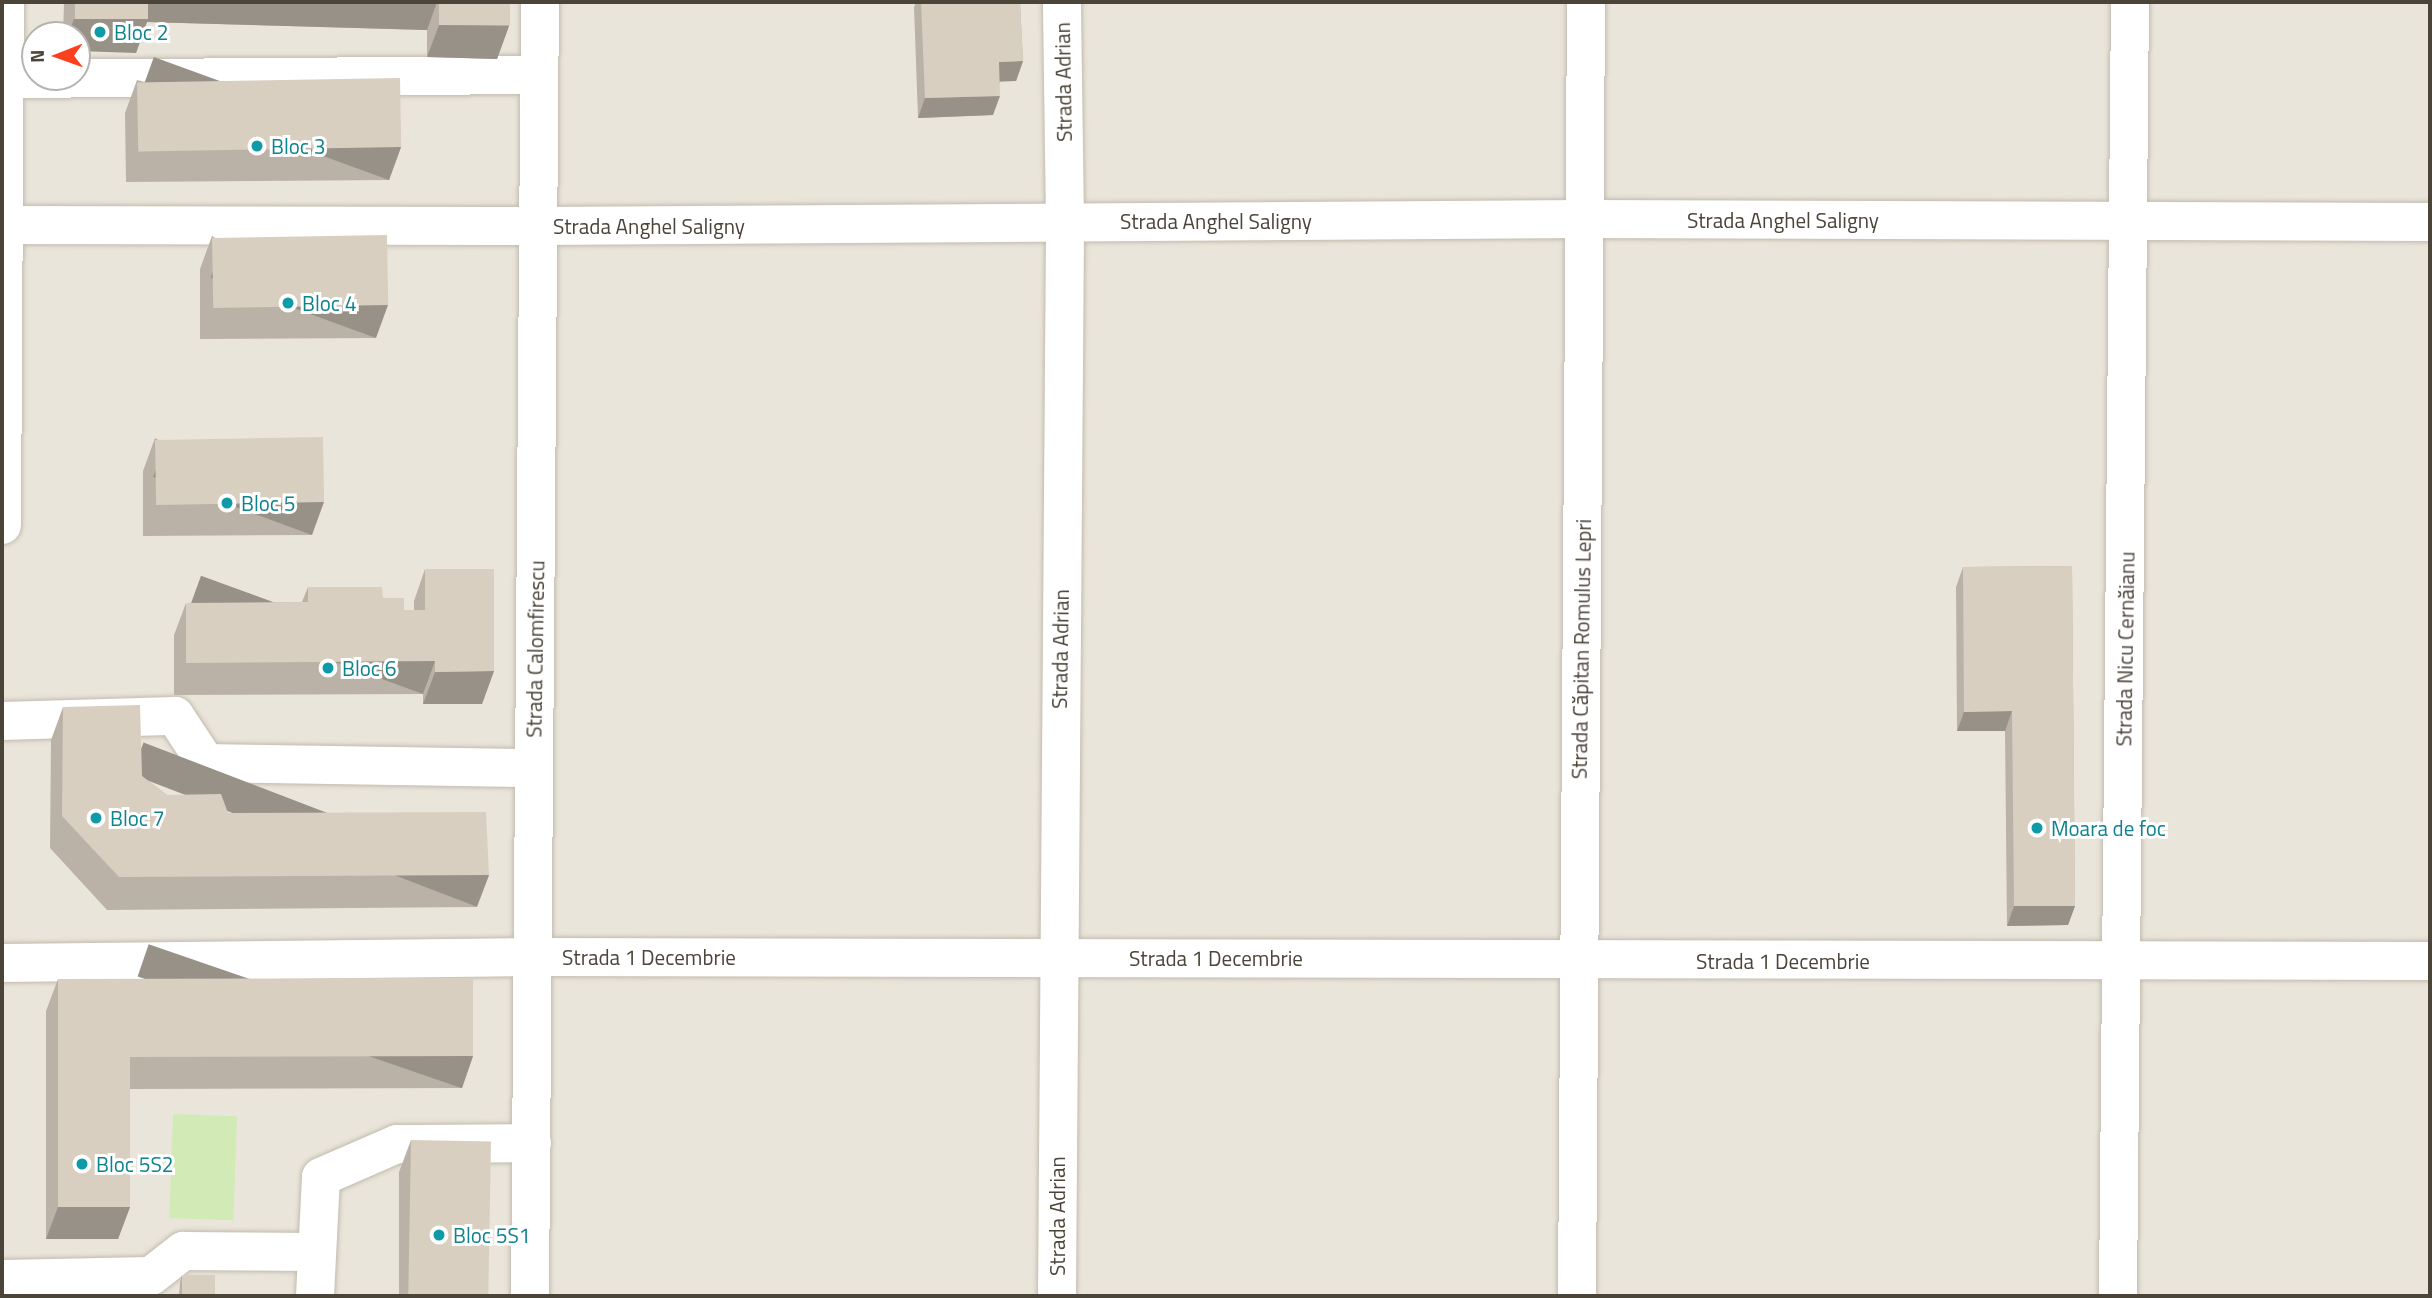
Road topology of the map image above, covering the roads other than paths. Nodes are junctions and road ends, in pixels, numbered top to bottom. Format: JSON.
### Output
{"nodes":[{"id":1,"x":5,"y":2,"type":"edge"},
{"id":2,"x":540,"y":2,"type":"edge"},
{"id":3,"x":1062,"y":2,"type":"edge"},
{"id":4,"x":1586,"y":2,"type":"edge"},
{"id":5,"x":2130,"y":2,"type":"edge"},
{"id":6,"x":540,"y":75,"type":"junction"},
{"id":7,"x":5,"y":79,"type":"junction"},
{"id":8,"x":1586,"y":219,"type":"junction"},
{"id":9,"x":2129,"y":221,"type":"junction"},
{"id":10,"x":1065,"y":222,"type":"junction"},
{"id":11,"x":2430,"y":222,"type":"edge"},
{"id":12,"x":3,"y":225,"type":"edge"},
{"id":13,"x":539,"y":226,"type":"junction"},
{"id":14,"x":2,"y":525,"type":"edge"},
{"id":15,"x":2,"y":721,"type":"edge"},
{"id":16,"x":534,"y":768,"type":"junction"},
{"id":17,"x":533,"y":957,"type":"junction"},
{"id":18,"x":1057,"y":958,"type":"junction"},
{"id":19,"x":1578,"y":960,"type":"junction"},
{"id":20,"x":2430,"y":961,"type":"edge"},
{"id":21,"x":2122,"y":962,"type":"junction"},
{"id":22,"x":2,"y":963,"type":"edge"},
{"id":23,"x":532,"y":1143,"type":"junction"},
{"id":24,"x":316,"y":1252,"type":"junction"},
{"id":25,"x":2,"y":1279,"type":"edge"},
{"id":26,"x":315,"y":1296,"type":"edge"},
{"id":27,"x":530,"y":1296,"type":"edge"},
{"id":28,"x":1057,"y":1296,"type":"edge"},
{"id":29,"x":1577,"y":1296,"type":"edge"},
{"id":30,"x":2118,"y":1296,"type":"edge"}],
"edges":[{"from":1,"to":7,"type":"street"},
{"from":2,"to":6,"type":"street","name":"Strada Calomfirescu"},
{"from":3,"to":10,"type":"street","name":"Strada Adrian"},
{"from":4,"to":8,"type":"street","name":"Strada Căpitan Romulus Lepri"},
{"from":5,"to":9,"type":"street","name":"Strada Nicu Cernăianu"},
{"from":6,"to":7,"type":"street"},
{"from":6,"to":13,"type":"street","name":"Strada Calomfirescu"},
{"from":7,"to":12,"type":"street"},
{"from":8,"to":9,"type":"street","name":"Strada Anghel Saligny"},
{"from":8,"to":10,"type":"street","name":"Strada Anghel Saligny"},
{"from":8,"to":19,"type":"street","name":"Strada Căpitan Romulus Lepri"},
{"from":9,"to":11,"type":"street","name":"Strada Anghel Saligny"},
{"from":9,"to":21,"type":"street","name":"Strada Nicu Cernăianu"},
{"from":10,"to":13,"type":"street","name":"Strada Anghel Saligny"},
{"from":10,"to":18,"type":"street","name":"Strada Adrian"},
{"from":12,"to":13,"type":"street","name":"Strada Anghel Saligny"},
{"from":12,"to":14,"type":"street"},
{"from":13,"to":16,"type":"street","name":"Strada Calomfirescu"},
{"from":15,"to":16,"type":"street"},
{"from":16,"to":17,"type":"street","name":"Strada Calomfirescu"},
{"from":17,"to":18,"type":"street","name":"Strada 1 Decembrie"},
{"from":17,"to":22,"type":"street","name":"Strada 1 Decembrie"},
{"from":17,"to":23,"type":"street","name":"Strada Calomfirescu"},
{"from":18,"to":19,"type":"street","name":"Strada 1 Decembrie"},
{"from":18,"to":28,"type":"street","name":"Strada Adrian"},
{"from":19,"to":21,"type":"street","name":"Strada 1 Decembrie"},
{"from":19,"to":29,"type":"street","name":"Strada Căpitan Romulus Lepri"},
{"from":20,"to":21,"type":"street","name":"Strada 1 Decembrie"},
{"from":21,"to":30,"type":"street","name":"Strada Nicu Cernăianu"},
{"from":23,"to":24,"type":"street"},
{"from":23,"to":27,"type":"street","name":"Strada Calomfirescu"},
{"from":24,"to":25,"type":"street"},
{"from":24,"to":26,"type":"street"}]}
